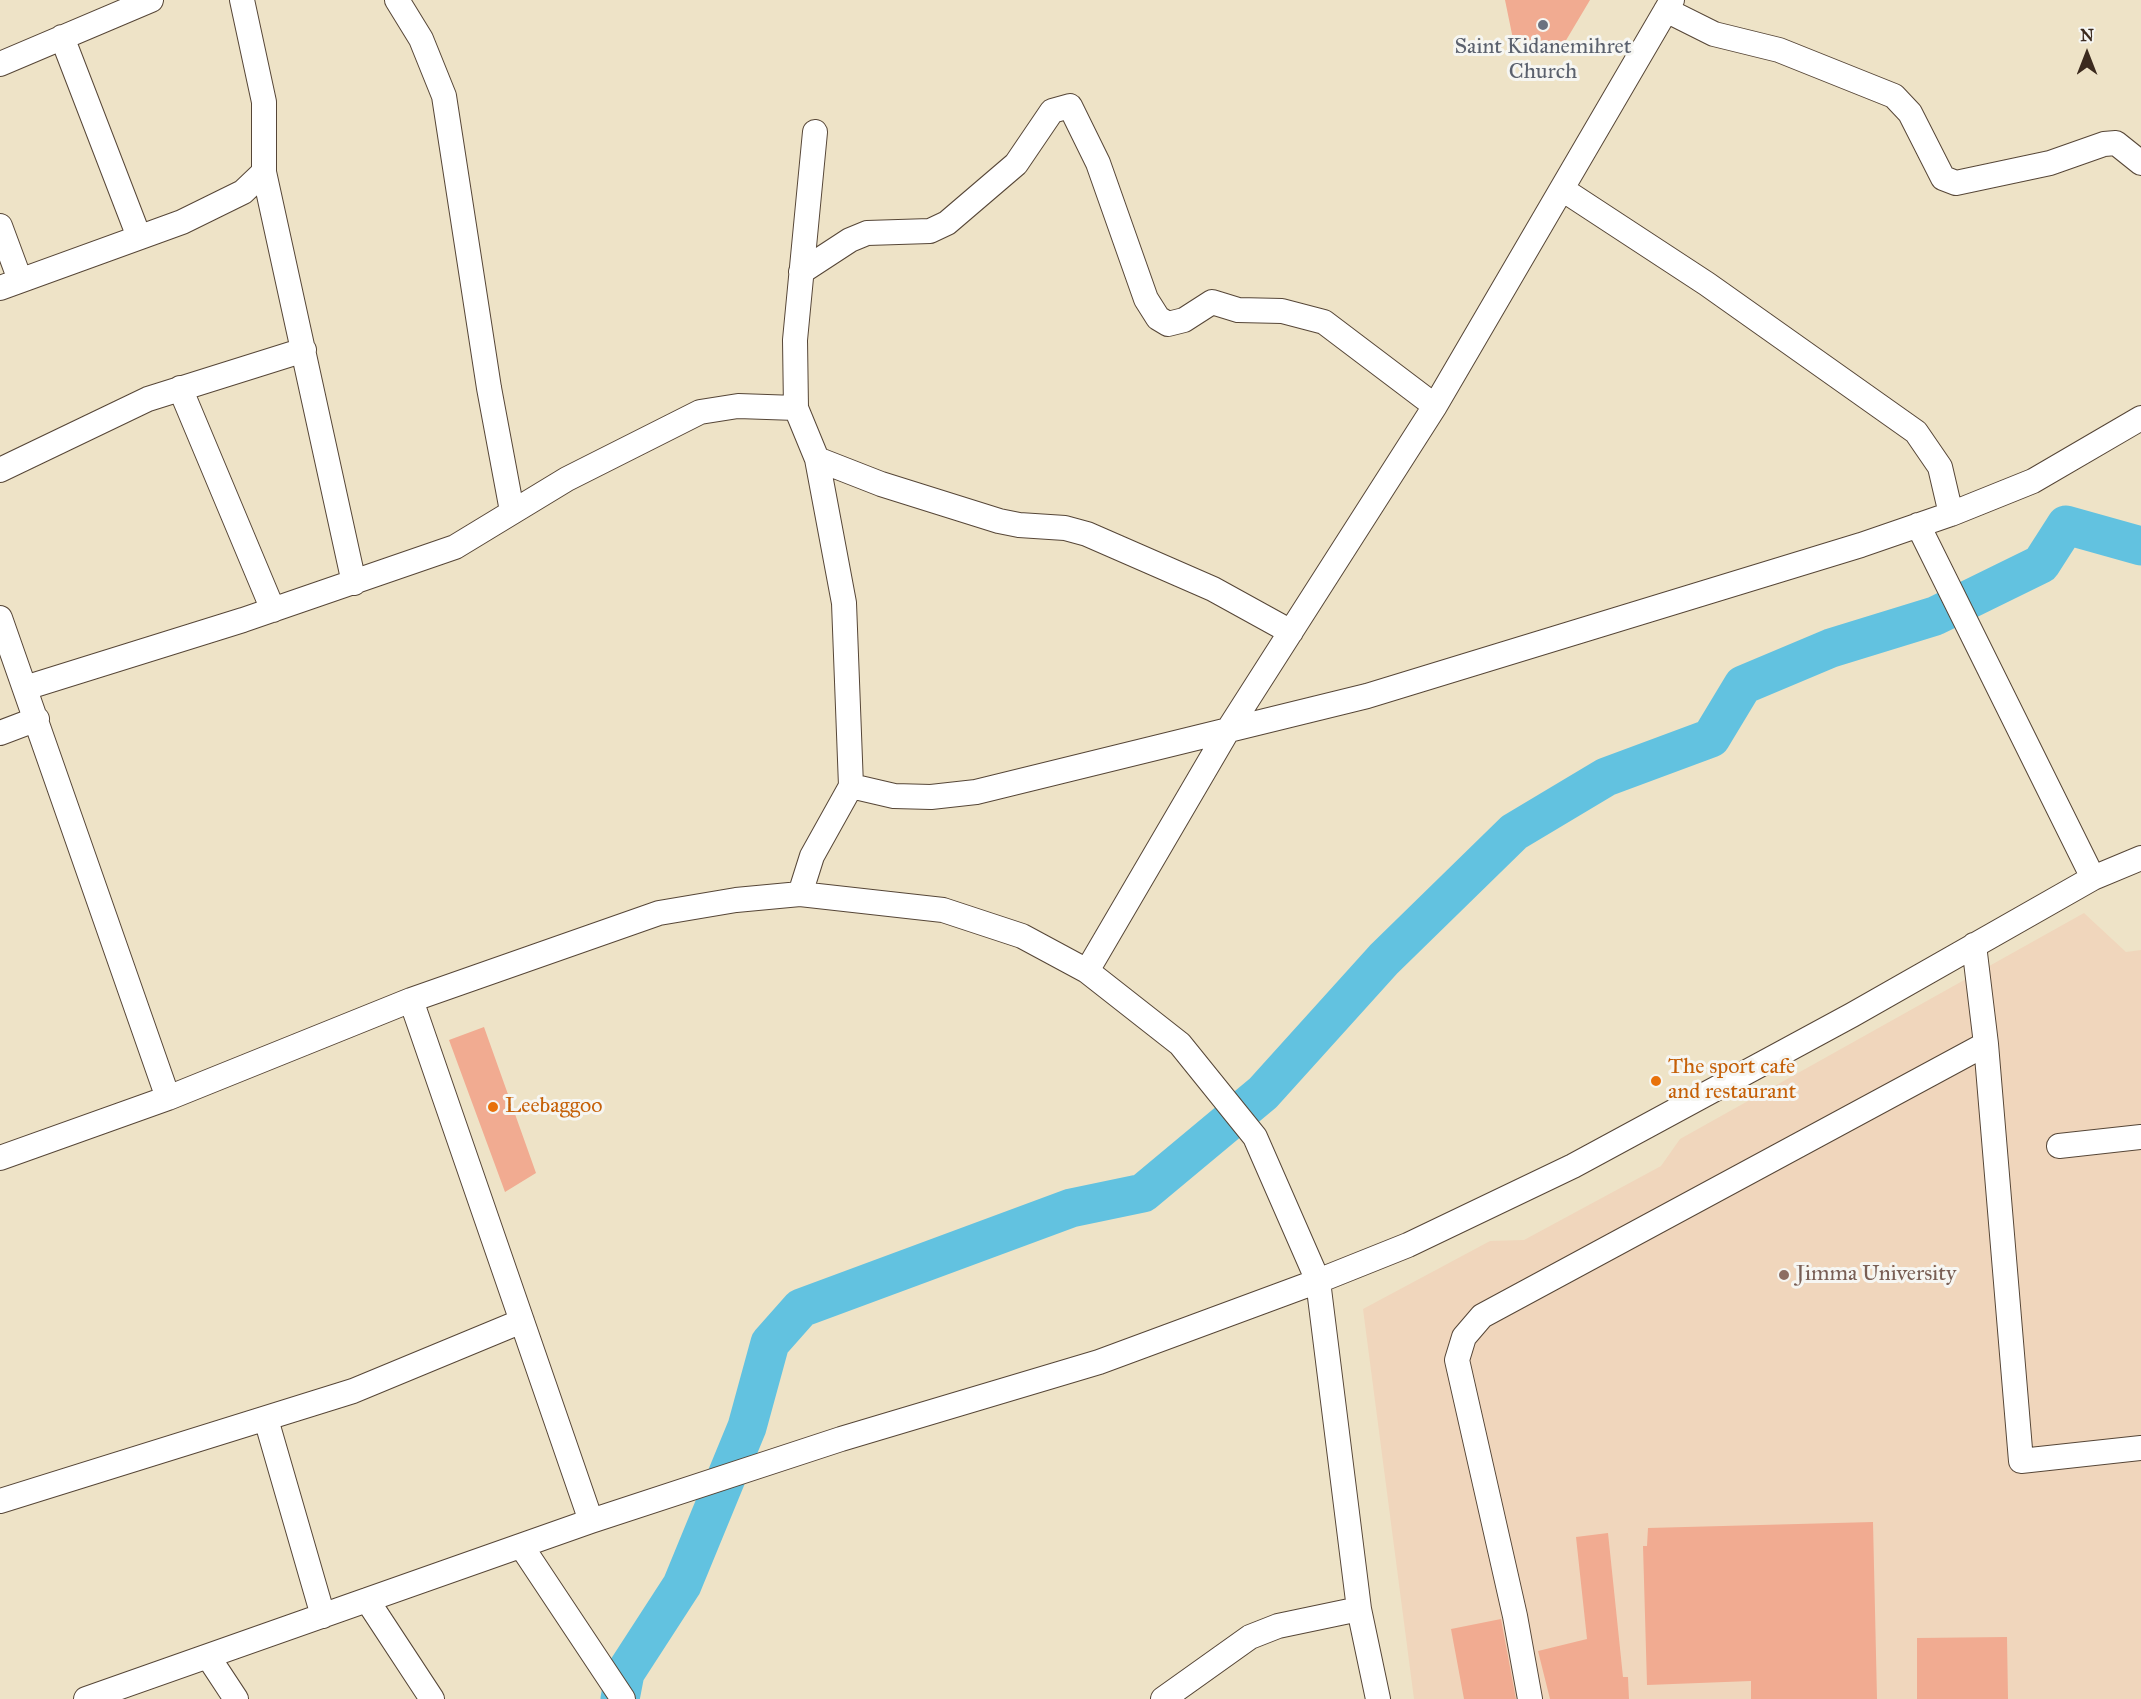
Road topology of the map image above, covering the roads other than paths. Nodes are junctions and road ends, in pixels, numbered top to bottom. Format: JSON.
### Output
{"nodes":[{"id":1,"x":151,"y":0,"type":"edge"},
{"id":2,"x":242,"y":0,"type":"edge"},
{"id":3,"x":397,"y":0,"type":"edge"},
{"id":4,"x":1669,"y":5,"type":"edge"},
{"id":5,"x":62,"y":37,"type":"junction"},
{"id":6,"x":0,"y":64,"type":"edge"},
{"id":7,"x":815,"y":132,"type":"dead end"},
{"id":8,"x":2141,"y":163,"type":"edge"},
{"id":9,"x":264,"y":172,"type":"junction"},
{"id":10,"x":1562,"y":189,"type":"junction"},
{"id":11,"x":0,"y":226,"type":"edge"},
{"id":12,"x":139,"y":237,"type":"junction"},
{"id":13,"x":801,"y":272,"type":"junction"},
{"id":14,"x":10,"y":284,"type":"edge"},
{"id":15,"x":304,"y":350,"type":"junction"},
{"id":16,"x":180,"y":388,"type":"junction"},
{"id":17,"x":1435,"y":406,"type":"junction"},
{"id":18,"x":796,"y":408,"type":"junction"},
{"id":19,"x":2141,"y":418,"type":"edge"},
{"id":20,"x":817,"y":459,"type":"junction"},
{"id":21,"x":0,"y":470,"type":"edge"},
{"id":22,"x":512,"y":511,"type":"junction"},
{"id":23,"x":1951,"y":514,"type":"junction"},
{"id":24,"x":1918,"y":525,"type":"junction"},
{"id":25,"x":354,"y":583,"type":"junction"},
{"id":26,"x":273,"y":610,"type":"junction"},
{"id":27,"x":0,"y":618,"type":"edge"},
{"id":28,"x":1291,"y":632,"type":"junction"},
{"id":29,"x":25,"y":688,"type":"junction"},
{"id":30,"x":37,"y":719,"type":"junction"},
{"id":31,"x":1228,"y":730,"type":"junction"},
{"id":32,"x":0,"y":733,"type":"edge"},
{"id":33,"x":851,"y":786,"type":"junction"},
{"id":34,"x":2141,"y":858,"type":"edge"},
{"id":35,"x":2093,"y":878,"type":"junction"},
{"id":36,"x":800,"y":894,"type":"junction"},
{"id":37,"x":1974,"y":945,"type":"junction"},
{"id":38,"x":1087,"y":971,"type":"junction"},
{"id":39,"x":411,"y":1000,"type":"junction"},
{"id":40,"x":1986,"y":1044,"type":"junction"},
{"id":41,"x":168,"y":1098,"type":"junction"},
{"id":42,"x":2141,"y":1137,"type":"edge"},
{"id":43,"x":2059,"y":1146,"type":"dead end"},
{"id":44,"x":0,"y":1158,"type":"edge"},
{"id":45,"x":1318,"y":1281,"type":"junction"},
{"id":46,"x":522,"y":1321,"type":"junction"},
{"id":47,"x":266,"y":1419,"type":"junction"},
{"id":48,"x":2141,"y":1448,"type":"edge"},
{"id":49,"x":0,"y":1501,"type":"edge"},
{"id":50,"x":591,"y":1521,"type":"junction"},
{"id":51,"x":522,"y":1547,"type":"junction"},
{"id":52,"x":367,"y":1600,"type":"junction"},
{"id":53,"x":1359,"y":1609,"type":"junction"},
{"id":54,"x":323,"y":1616,"type":"junction"},
{"id":55,"x":209,"y":1658,"type":"junction"},
{"id":56,"x":86,"y":1699,"type":"edge"},
{"id":57,"x":236,"y":1699,"type":"edge"},
{"id":58,"x":432,"y":1699,"type":"edge"},
{"id":59,"x":622,"y":1699,"type":"edge"},
{"id":60,"x":1163,"y":1699,"type":"edge"},
{"id":61,"x":1378,"y":1699,"type":"edge"},
{"id":62,"x":1530,"y":1699,"type":"edge"}],
"edges":[{"from":1,"to":5,"type":"street"},
{"from":2,"to":9,"type":"street"},
{"from":3,"to":22,"type":"street"},
{"from":4,"to":8,"type":"street"},
{"from":4,"to":10,"type":"street"},
{"from":5,"to":6,"type":"street"},
{"from":5,"to":12,"type":"street"},
{"from":7,"to":13,"type":"street"},
{"from":9,"to":12,"type":"street"},
{"from":9,"to":15,"type":"street"},
{"from":10,"to":17,"type":"street"},
{"from":10,"to":23,"type":"street"},
{"from":11,"to":14,"type":"street"},
{"from":12,"to":14,"type":"street"},
{"from":13,"to":17,"type":"street"},
{"from":13,"to":18,"type":"street"},
{"from":15,"to":16,"type":"street"},
{"from":15,"to":25,"type":"street"},
{"from":16,"to":21,"type":"street"},
{"from":16,"to":26,"type":"street"},
{"from":17,"to":28,"type":"street"},
{"from":18,"to":20,"type":"street"},
{"from":18,"to":22,"type":"street"},
{"from":19,"to":23,"type":"street"},
{"from":20,"to":28,"type":"street"},
{"from":20,"to":33,"type":"street"},
{"from":22,"to":25,"type":"street"},
{"from":23,"to":24,"type":"street"},
{"from":24,"to":31,"type":"street"},
{"from":24,"to":35,"type":"street"},
{"from":25,"to":26,"type":"street"},
{"from":26,"to":29,"type":"street"},
{"from":27,"to":29,"type":"street"},
{"from":28,"to":31,"type":"street"},
{"from":29,"to":30,"type":"street"},
{"from":30,"to":32,"type":"street"},
{"from":30,"to":41,"type":"street"},
{"from":31,"to":33,"type":"street"},
{"from":31,"to":38,"type":"street"},
{"from":33,"to":36,"type":"street"},
{"from":34,"to":35,"type":"street"},
{"from":35,"to":37,"type":"street"},
{"from":36,"to":38,"type":"street"},
{"from":36,"to":39,"type":"street"},
{"from":37,"to":40,"type":"street"},
{"from":37,"to":45,"type":"street"},
{"from":38,"to":45,"type":"street"},
{"from":39,"to":41,"type":"street"},
{"from":39,"to":46,"type":"street"},
{"from":40,"to":48,"type":"street"},
{"from":40,"to":62,"type":"street"},
{"from":41,"to":44,"type":"street"},
{"from":42,"to":43,"type":"street"},
{"from":45,"to":50,"type":"street"},
{"from":45,"to":53,"type":"street"},
{"from":46,"to":47,"type":"street"},
{"from":46,"to":50,"type":"street"},
{"from":47,"to":49,"type":"street"},
{"from":47,"to":54,"type":"street"},
{"from":50,"to":51,"type":"street"},
{"from":51,"to":52,"type":"street"},
{"from":51,"to":59,"type":"street"},
{"from":52,"to":54,"type":"street"},
{"from":52,"to":58,"type":"street"},
{"from":53,"to":60,"type":"street"},
{"from":53,"to":61,"type":"street"},
{"from":54,"to":55,"type":"street"},
{"from":55,"to":56,"type":"street"},
{"from":55,"to":57,"type":"street"}]}
